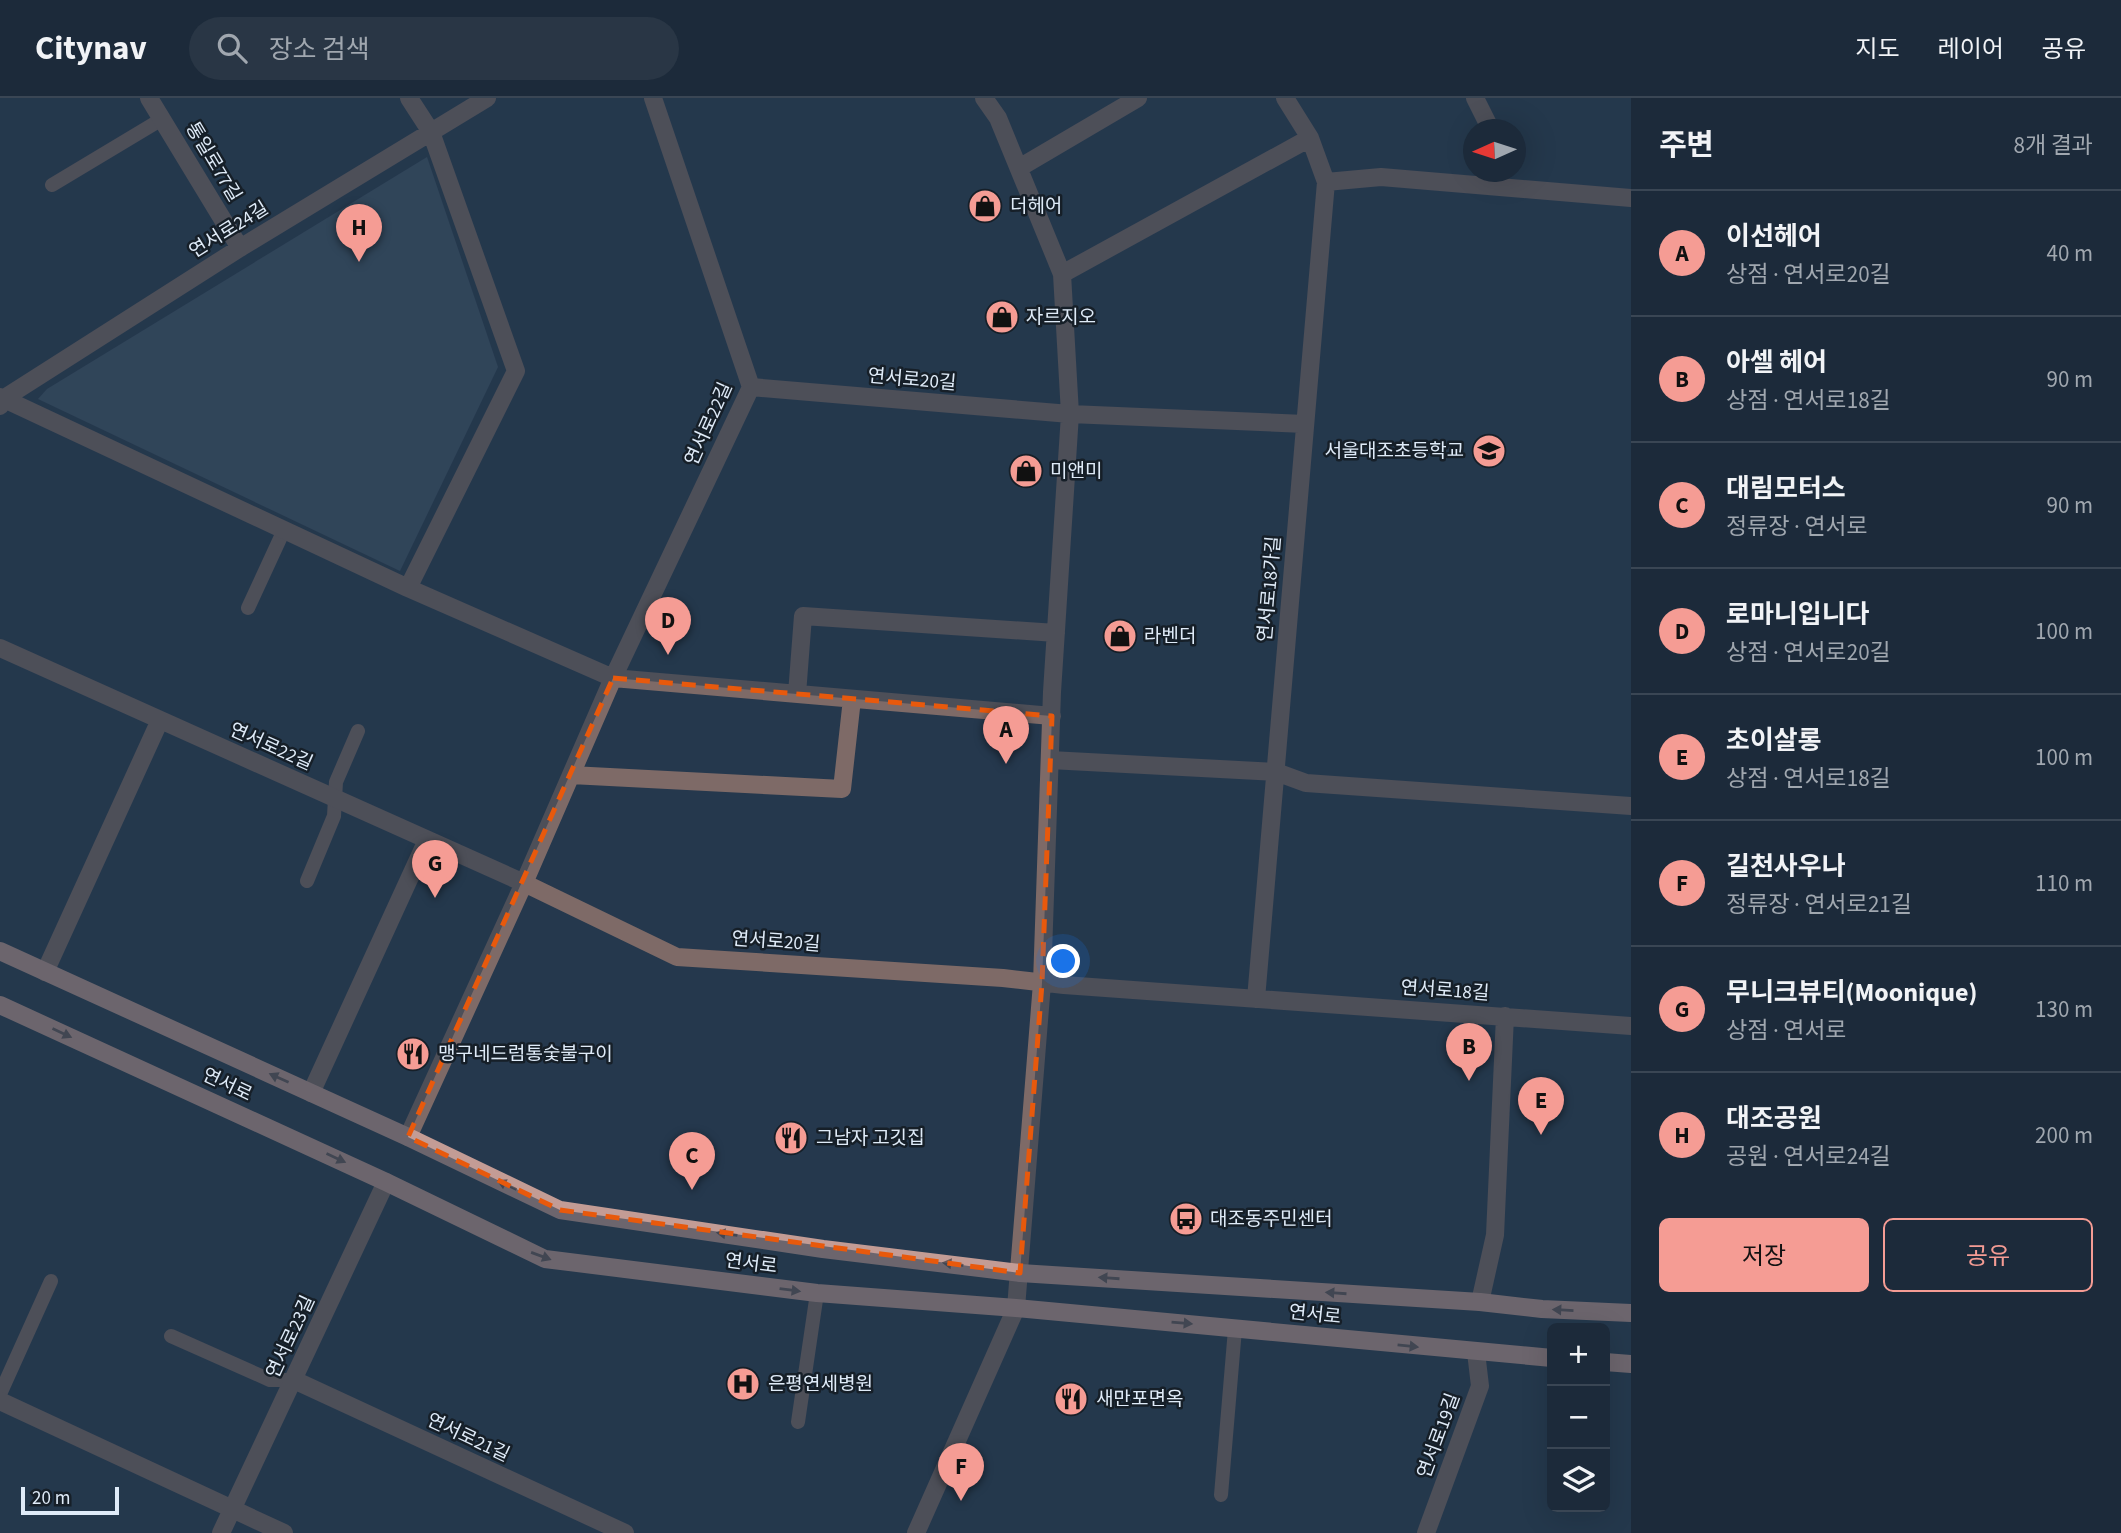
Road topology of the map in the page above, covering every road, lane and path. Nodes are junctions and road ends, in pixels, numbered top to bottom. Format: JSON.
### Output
{"nodes":[{"id":1,"x":149,"y":98,"type":"edge"},
{"id":2,"x":409,"y":98,"type":"edge"},
{"id":3,"x":487,"y":98,"type":"edge"},
{"id":4,"x":653,"y":98,"type":"edge"},
{"id":5,"x":984,"y":98,"type":"edge"},
{"id":6,"x":1138,"y":98,"type":"edge"},
{"id":7,"x":1285,"y":98,"type":"edge"},
{"id":8,"x":1475,"y":98,"type":"edge"},
{"id":9,"x":162,"y":119,"type":"junction"},
{"id":10,"x":1486,"y":119,"type":"edge"},
{"id":11,"x":431,"y":132,"type":"junction"},
{"id":12,"x":1310,"y":138,"type":"junction"},
{"id":13,"x":1018,"y":168,"type":"junction"},
{"id":14,"x":1463,"y":178,"type":"edge"},
{"id":15,"x":1325,"y":182,"type":"junction"},
{"id":16,"x":1526,"y":182,"type":"edge"},
{"id":17,"x":52,"y":186,"type":"dead end"},
{"id":18,"x":1631,"y":198,"type":"edge"},
{"id":19,"x":240,"y":248,"type":"junction"},
{"id":20,"x":1062,"y":274,"type":"junction"},
{"id":21,"x":751,"y":387,"type":"junction"},
{"id":22,"x":1,"y":401,"type":"edge"},
{"id":23,"x":1070,"y":414,"type":"junction"},
{"id":24,"x":1305,"y":424,"type":"junction"},
{"id":25,"x":284,"y":530,"type":"junction"},
{"id":26,"x":408,"y":588,"type":"junction"},
{"id":27,"x":248,"y":608,"type":"dead end"},
{"id":28,"x":1056,"y":633,"type":"junction"},
{"id":29,"x":0,"y":648,"type":"edge"},
{"id":30,"x":613,"y":678,"type":"junction"},
{"id":31,"x":797,"y":694,"type":"junction"},
{"id":32,"x":852,"y":699,"type":"junction"},
{"id":33,"x":1052,"y":716,"type":"junction"},
{"id":34,"x":160,"y":720,"type":"junction"},
{"id":35,"x":358,"y":731,"type":"dead end"},
{"id":36,"x":1050,"y":760,"type":"junction"},
{"id":37,"x":1276,"y":772,"type":"junction"},
{"id":38,"x":571,"y":775,"type":"junction"},
{"id":39,"x":334,"y":798,"type":"junction"},
{"id":40,"x":1631,"y":806,"type":"edge"},
{"id":41,"x":427,"y":840,"type":"junction"},
{"id":42,"x":307,"y":881,"type":"dead end"},
{"id":43,"x":524,"y":883,"type":"junction"},
{"id":44,"x":0,"y":951,"type":"edge"},
{"id":45,"x":45,"y":972,"type":"junction"},
{"id":46,"x":1042,"y":982,"type":"junction"},
{"id":47,"x":1256,"y":999,"type":"junction"},
{"id":48,"x":0,"y":1004,"type":"edge"},
{"id":49,"x":1505,"y":1016,"type":"junction"},
{"id":50,"x":1631,"y":1026,"type":"edge"},
{"id":51,"x":311,"y":1093,"type":"junction"},
{"id":52,"x":408,"y":1137,"type":"junction"},
{"id":53,"x":386,"y":1182,"type":"junction"},
{"id":54,"x":1020,"y":1273,"type":"junction"},
{"id":55,"x":51,"y":1282,"type":"dead end"},
{"id":56,"x":817,"y":1293,"type":"junction"},
{"id":57,"x":1480,"y":1301,"type":"junction"},
{"id":58,"x":1016,"y":1308,"type":"junction"},
{"id":59,"x":1631,"y":1313,"type":"edge"},
{"id":60,"x":1236,"y":1329,"type":"junction"},
{"id":61,"x":171,"y":1336,"type":"dead end"},
{"id":62,"x":1476,"y":1352,"type":"junction"},
{"id":63,"x":1547,"y":1358,"type":"edge"},
{"id":64,"x":1610,"y":1362,"type":"edge"},
{"id":65,"x":1631,"y":1364,"type":"edge"},
{"id":66,"x":293,"y":1380,"type":"junction"},
{"id":67,"x":0,"y":1394,"type":"edge"},
{"id":68,"x":0,"y":1401,"type":"edge"},
{"id":69,"x":798,"y":1422,"type":"dead end"},
{"id":70,"x":1222,"y":1495,"type":"dead end"},
{"id":71,"x":233,"y":1510,"type":"junction"},
{"id":72,"x":221,"y":1533,"type":"edge"},
{"id":73,"x":285,"y":1533,"type":"edge"},
{"id":74,"x":625,"y":1533,"type":"edge"},
{"id":75,"x":916,"y":1533,"type":"edge"},
{"id":76,"x":1426,"y":1533,"type":"edge"}],
"edges":[{"from":1,"to":9,"type":"street","name":"통일로77길"},
{"from":2,"to":11,"type":"street"},
{"from":3,"to":11,"type":"street","name":"연서로24길"},
{"from":4,"to":21,"type":"street","name":"연서로22길"},
{"from":5,"to":13,"type":"street"},
{"from":6,"to":13,"type":"street"},
{"from":7,"to":12,"type":"street","name":"연서로18가길"},
{"from":8,"to":10,"type":"street"},
{"from":9,"to":17,"type":"lane"},
{"from":9,"to":19,"type":"street","name":"통일로77길"},
{"from":11,"to":19,"type":"street","name":"연서로24길"},
{"from":11,"to":26,"type":"street"},
{"from":12,"to":15,"type":"street","name":"연서로18가길"},
{"from":12,"to":20,"type":"street"},
{"from":13,"to":20,"type":"street"},
{"from":14,"to":15,"type":"street"},
{"from":15,"to":24,"type":"street","name":"연서로18가길"},
{"from":16,"to":18,"type":"street"},
{"from":19,"to":22,"type":"street","name":"연서로24길"},
{"from":20,"to":23,"type":"street"},
{"from":21,"to":23,"type":"street","name":"연서로20길"},
{"from":21,"to":30,"type":"street","name":"연서로22길"},
{"from":22,"to":25,"type":"street"},
{"from":23,"to":24,"type":"street","name":"연서로20길"},
{"from":23,"to":28,"type":"street"},
{"from":24,"to":37,"type":"street","name":"연서로18가길"},
{"from":25,"to":26,"type":"street"},
{"from":25,"to":27,"type":"lane"},
{"from":26,"to":30,"type":"street"},
{"from":28,"to":31,"type":"street"},
{"from":28,"to":33,"type":"street"},
{"from":29,"to":34,"type":"street","name":"연서로22길"},
{"from":30,"to":31,"type":"street"},
{"from":30,"to":38,"type":"street","name":"연서로22길"},
{"from":31,"to":32,"type":"street"},
{"from":32,"to":33,"type":"street"},
{"from":32,"to":38,"type":"street"},
{"from":33,"to":36,"type":"street"},
{"from":34,"to":39,"type":"street","name":"연서로22길"},
{"from":34,"to":45,"type":"street"},
{"from":35,"to":39,"type":"lane"},
{"from":36,"to":37,"type":"street"},
{"from":36,"to":46,"type":"street"},
{"from":37,"to":40,"type":"street"},
{"from":37,"to":47,"type":"street","name":"연서로18가길"},
{"from":38,"to":43,"type":"street","name":"연서로22길"},
{"from":39,"to":41,"type":"street","name":"연서로22길"},
{"from":39,"to":42,"type":"lane"},
{"from":41,"to":43,"type":"street","name":"연서로22길"},
{"from":41,"to":51,"type":"street"},
{"from":43,"to":46,"type":"street","name":"연서로20길"},
{"from":43,"to":52,"type":"street","name":"연서로22길"},
{"from":44,"to":45,"type":"main road","name":"연서로"},
{"from":51,"to":45,"type":"main road","name":"연서로","one_way":true},
{"from":46,"to":47,"type":"street","name":"연서로20길"},
{"from":46,"to":54,"type":"street"},
{"from":47,"to":49,"type":"street","name":"연서로18길"},
{"from":48,"to":53,"type":"main road","name":"연서로","one_way":true},
{"from":49,"to":50,"type":"street","name":"연서로18길"},
{"from":49,"to":57,"type":"street"},
{"from":51,"to":52,"type":"main road","name":"연서로"},
{"from":54,"to":52,"type":"main road","name":"연서로","one_way":true},
{"from":53,"to":56,"type":"main road","name":"연서로","one_way":true},
{"from":53,"to":66,"type":"street","name":"연서로23길"},
{"from":57,"to":54,"type":"main road","name":"연서로","one_way":true},
{"from":54,"to":58,"type":"street"},
{"from":55,"to":67,"type":"lane"},
{"from":56,"to":58,"type":"main road","name":"연서로"},
{"from":56,"to":69,"type":"lane"},
{"from":59,"to":57,"type":"main road","name":"연서로","one_way":true},
{"from":58,"to":60,"type":"main road","name":"연서로","one_way":true},
{"from":58,"to":75,"type":"street"},
{"from":60,"to":62,"type":"main road","name":"연서로","one_way":true},
{"from":60,"to":70,"type":"lane"},
{"from":61,"to":66,"type":"lane"},
{"from":62,"to":63,"type":"main road","name":"연서로"},
{"from":62,"to":76,"type":"street","name":"연서로19길"},
{"from":64,"to":65,"type":"main road"},
{"from":66,"to":71,"type":"street","name":"연서로23길"},
{"from":66,"to":74,"type":"street","name":"연서로21길"},
{"from":68,"to":71,"type":"street"},
{"from":71,"to":72,"type":"street","name":"연서로23길"},
{"from":71,"to":73,"type":"street"}]}
